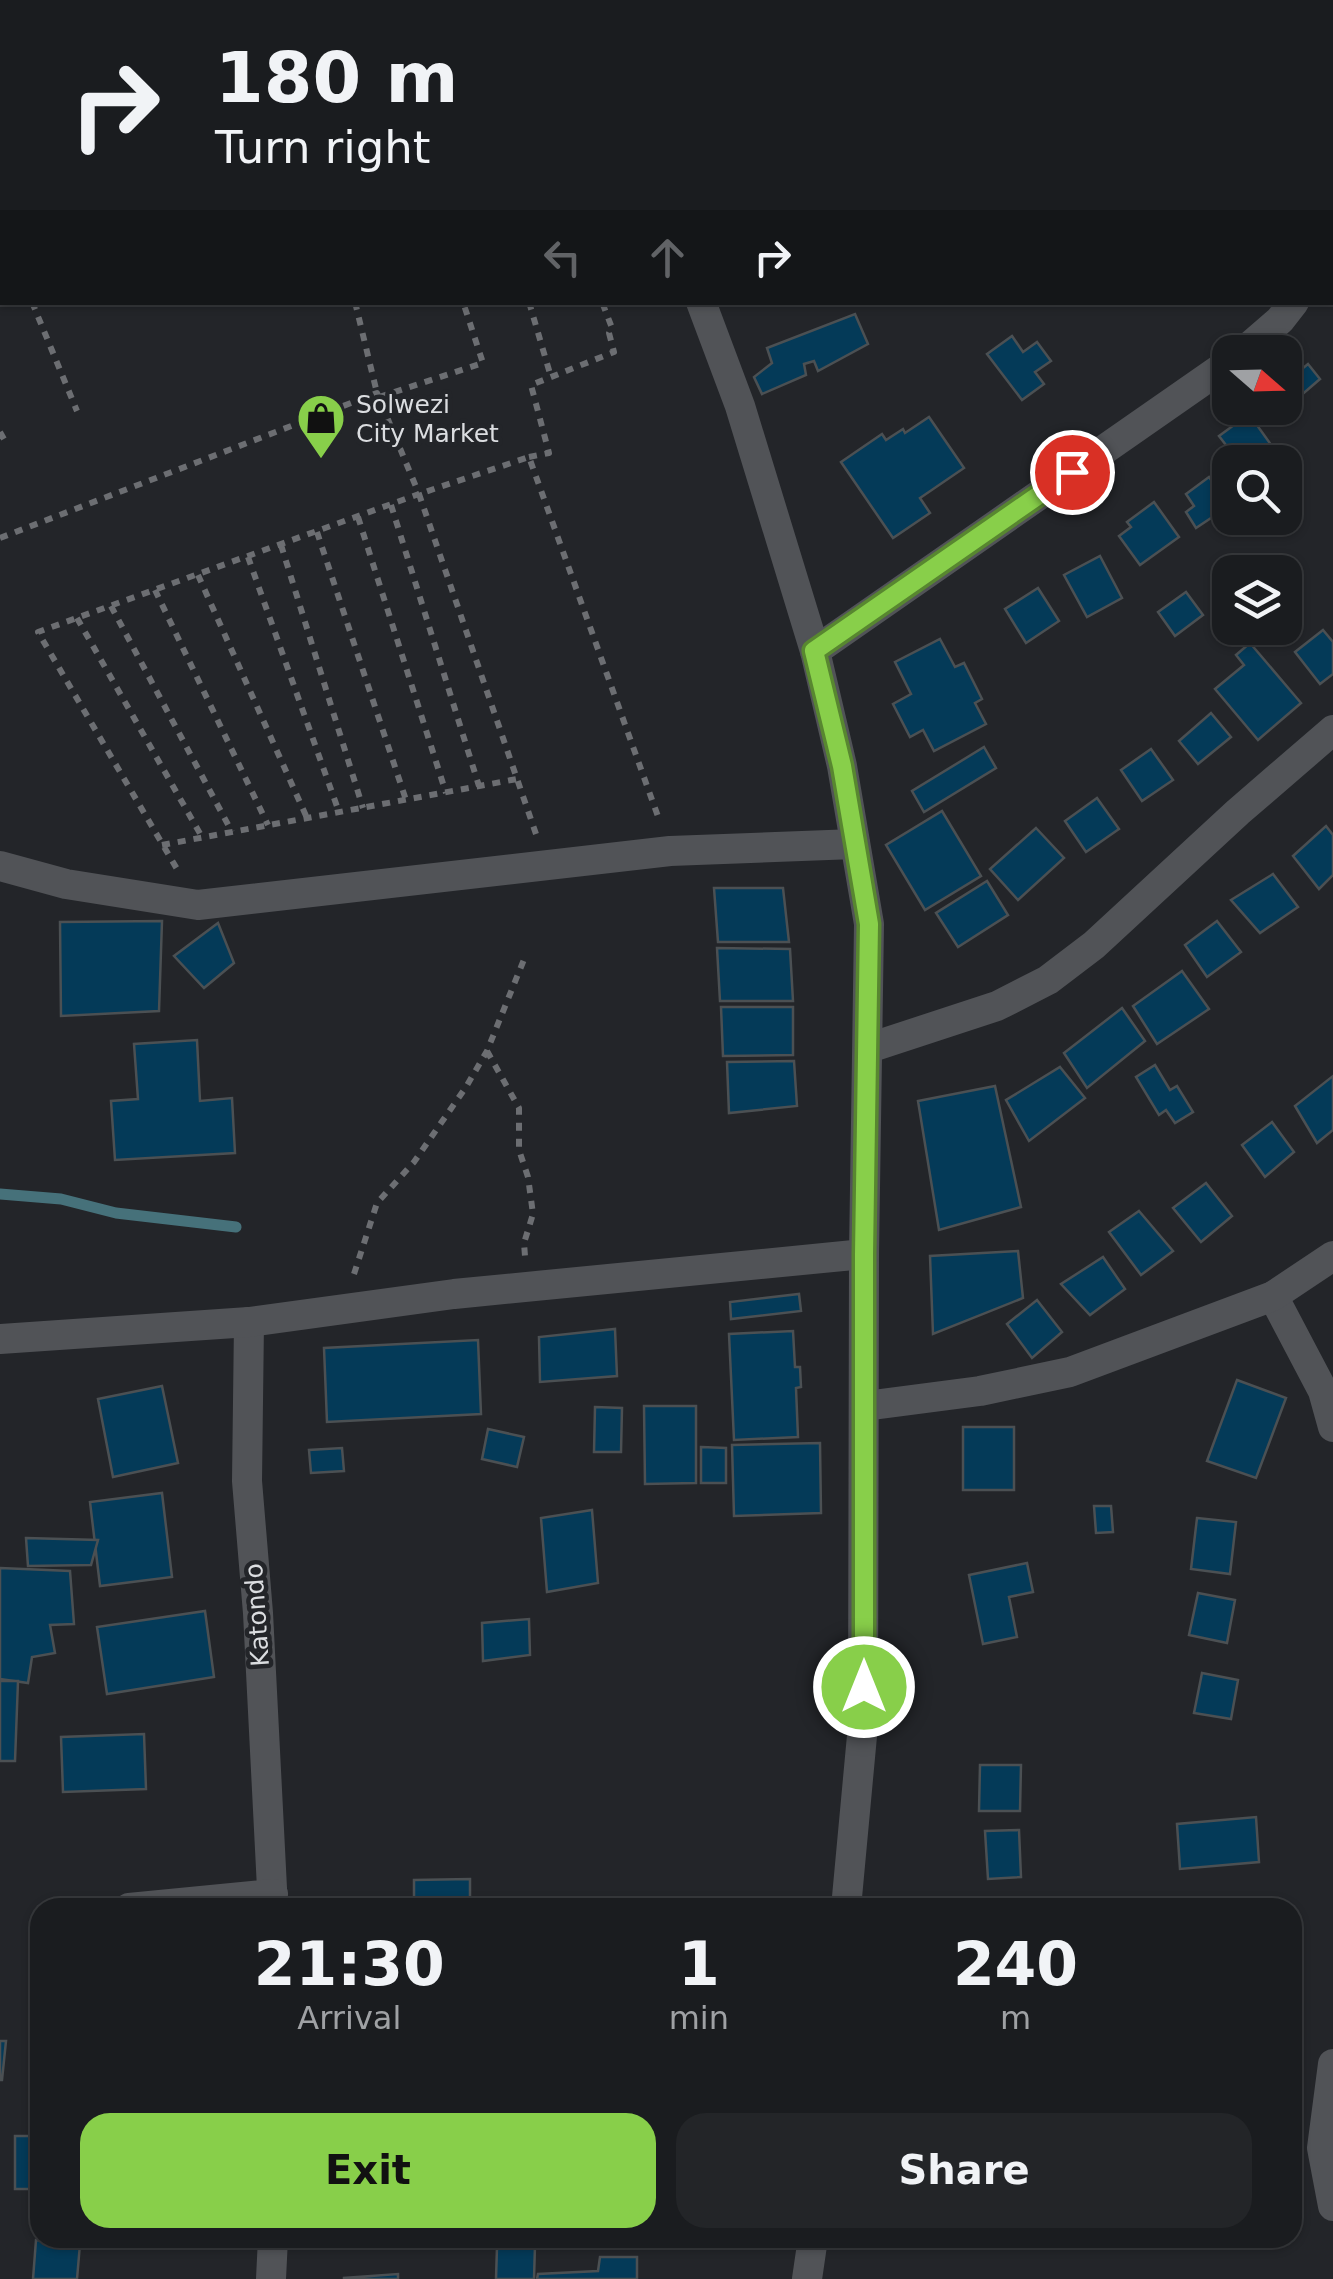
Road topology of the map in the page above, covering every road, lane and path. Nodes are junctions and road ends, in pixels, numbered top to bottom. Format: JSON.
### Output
{"nodes":[{"id":1,"x":33,"y":305,"type":"edge"},
{"id":2,"x":356,"y":305,"type":"edge"},
{"id":3,"x":464,"y":305,"type":"edge"},
{"id":4,"x":530,"y":305,"type":"edge"},
{"id":5,"x":603,"y":305,"type":"edge"},
{"id":6,"x":702,"y":305,"type":"edge"},
{"id":7,"x":1292,"y":305,"type":"edge"},
{"id":8,"x":1263,"y":335,"type":"edge"},
{"id":9,"x":1212,"y":375,"type":"edge"},
{"id":10,"x":551,"y":377,"type":"junction"},
{"id":11,"x":378,"y":395,"type":"junction"},
{"id":12,"x":78,"y":412,"type":"dead end"},
{"id":13,"x":0,"y":432,"type":"edge"},
{"id":14,"x":5,"y":441,"type":"dead end"},
{"id":15,"x":529,"y":457,"type":"junction"},
{"id":16,"x":419,"y":494,"type":"junction"},
{"id":17,"x":391,"y":505,"type":"junction"},
{"id":18,"x":358,"y":517,"type":"junction"},
{"id":19,"x":317,"y":532,"type":"junction"},
{"id":20,"x":0,"y":538,"type":"edge"},
{"id":21,"x":281,"y":545,"type":"junction"},
{"id":22,"x":248,"y":557,"type":"junction"},
{"id":23,"x":198,"y":574,"type":"junction"},
{"id":24,"x":155,"y":590,"type":"junction"},
{"id":25,"x":111,"y":606,"type":"junction"},
{"id":26,"x":77,"y":618,"type":"junction"},
{"id":27,"x":814,"y":651,"type":"junction"},
{"id":28,"x":1333,"y":730,"type":"edge"},
{"id":29,"x":517,"y":779,"type":"junction"},
{"id":30,"x":479,"y":786,"type":"junction"},
{"id":31,"x":446,"y":792,"type":"junction"},
{"id":32,"x":406,"y":800,"type":"junction"},
{"id":33,"x":363,"y":808,"type":"junction"},
{"id":34,"x":339,"y":812,"type":"junction"},
{"id":35,"x":307,"y":818,"type":"junction"},
{"id":36,"x":268,"y":825,"type":"junction"},
{"id":37,"x":232,"y":832,"type":"junction"},
{"id":38,"x":202,"y":838,"type":"junction"},
{"id":39,"x":856,"y":844,"type":"junction"},
{"id":40,"x":162,"y":845,"type":"junction"},
{"id":41,"x":670,"y":851,"type":"junction"},
{"id":42,"x":0,"y":866,"type":"edge"},
{"id":43,"x":547,"y":866,"type":"junction"},
{"id":44,"x":198,"y":905,"type":"junction"},
{"id":45,"x":524,"y":957,"type":"dead end"},
{"id":46,"x":869,"y":1048,"type":"junction"},
{"id":47,"x":487,"y":1051,"type":"junction"},
{"id":48,"x":864,"y":1254,"type":"junction"},
{"id":49,"x":1333,"y":1256,"type":"edge"},
{"id":50,"x":526,"y":1287,"type":"junction"},
{"id":51,"x":1273,"y":1296,"type":"junction"},
{"id":52,"x":348,"y":1308,"type":"junction"},
{"id":53,"x":249,"y":1322,"type":"junction"},
{"id":54,"x":0,"y":1339,"type":"edge"},
{"id":55,"x":866,"y":1406,"type":"junction"},
{"id":56,"x":1333,"y":1427,"type":"edge"},
{"id":57,"x":273,"y":1898,"type":"edge"},
{"id":58,"x":847,"y":1898,"type":"edge"},
{"id":59,"x":1333,"y":2064,"type":"edge"},
{"id":60,"x":1333,"y":2206,"type":"edge"},
{"id":61,"x":273,"y":2248,"type":"edge"},
{"id":62,"x":812,"y":2248,"type":"edge"},
{"id":63,"x":271,"y":2279,"type":"edge"},
{"id":64,"x":808,"y":2279,"type":"edge"}],
"edges":[{"from":1,"to":12,"type":"path"},
{"from":2,"to":11,"type":"path"},
{"from":3,"to":11,"type":"path"},
{"from":4,"to":10,"type":"path"},
{"from":5,"to":10,"type":"path"},
{"from":6,"to":27,"type":"street"},
{"from":7,"to":8,"type":"street"},
{"from":9,"to":27,"type":"street"},
{"from":10,"to":15,"type":"path"},
{"from":11,"to":16,"type":"path"},
{"from":11,"to":20,"type":"path"},
{"from":13,"to":14,"type":"path"},
{"from":15,"to":16,"type":"path"},
{"from":15,"to":41,"type":"path"},
{"from":16,"to":17,"type":"path"},
{"from":16,"to":29,"type":"path"},
{"from":17,"to":18,"type":"path"},
{"from":17,"to":30,"type":"path"},
{"from":18,"to":19,"type":"path"},
{"from":18,"to":31,"type":"path"},
{"from":19,"to":21,"type":"path"},
{"from":19,"to":32,"type":"path"},
{"from":21,"to":22,"type":"path"},
{"from":21,"to":33,"type":"path"},
{"from":22,"to":23,"type":"path"},
{"from":22,"to":34,"type":"path"},
{"from":23,"to":24,"type":"path"},
{"from":23,"to":35,"type":"path"},
{"from":24,"to":25,"type":"path"},
{"from":24,"to":36,"type":"path"},
{"from":25,"to":26,"type":"path"},
{"from":25,"to":37,"type":"path"},
{"from":26,"to":38,"type":"path"},
{"from":26,"to":40,"type":"path"},
{"from":27,"to":39,"type":"street"},
{"from":28,"to":46,"type":"street"},
{"from":29,"to":30,"type":"path"},
{"from":29,"to":43,"type":"path"},
{"from":30,"to":31,"type":"path"},
{"from":31,"to":32,"type":"path"},
{"from":32,"to":33,"type":"path"},
{"from":33,"to":34,"type":"path"},
{"from":34,"to":35,"type":"path"},
{"from":35,"to":36,"type":"path"},
{"from":36,"to":37,"type":"path"},
{"from":37,"to":38,"type":"path"},
{"from":38,"to":40,"type":"path"},
{"from":39,"to":41,"type":"street"},
{"from":39,"to":46,"type":"street"},
{"from":40,"to":44,"type":"path"},
{"from":41,"to":43,"type":"street"},
{"from":42,"to":44,"type":"street"},
{"from":43,"to":44,"type":"street"},
{"from":45,"to":47,"type":"path"},
{"from":46,"to":48,"type":"street"},
{"from":47,"to":50,"type":"path"},
{"from":47,"to":52,"type":"path"},
{"from":48,"to":50,"type":"street"},
{"from":48,"to":55,"type":"street"},
{"from":49,"to":51,"type":"street"},
{"from":50,"to":52,"type":"street"},
{"from":51,"to":55,"type":"street"},
{"from":51,"to":56,"type":"street"},
{"from":52,"to":53,"type":"street"},
{"from":53,"to":54,"type":"street"},
{"from":53,"to":57,"type":"street","name":"Katondo"},
{"from":55,"to":58,"type":"street"},
{"from":59,"to":60,"type":"street"},
{"from":61,"to":63,"type":"street"},
{"from":62,"to":64,"type":"street"}]}
